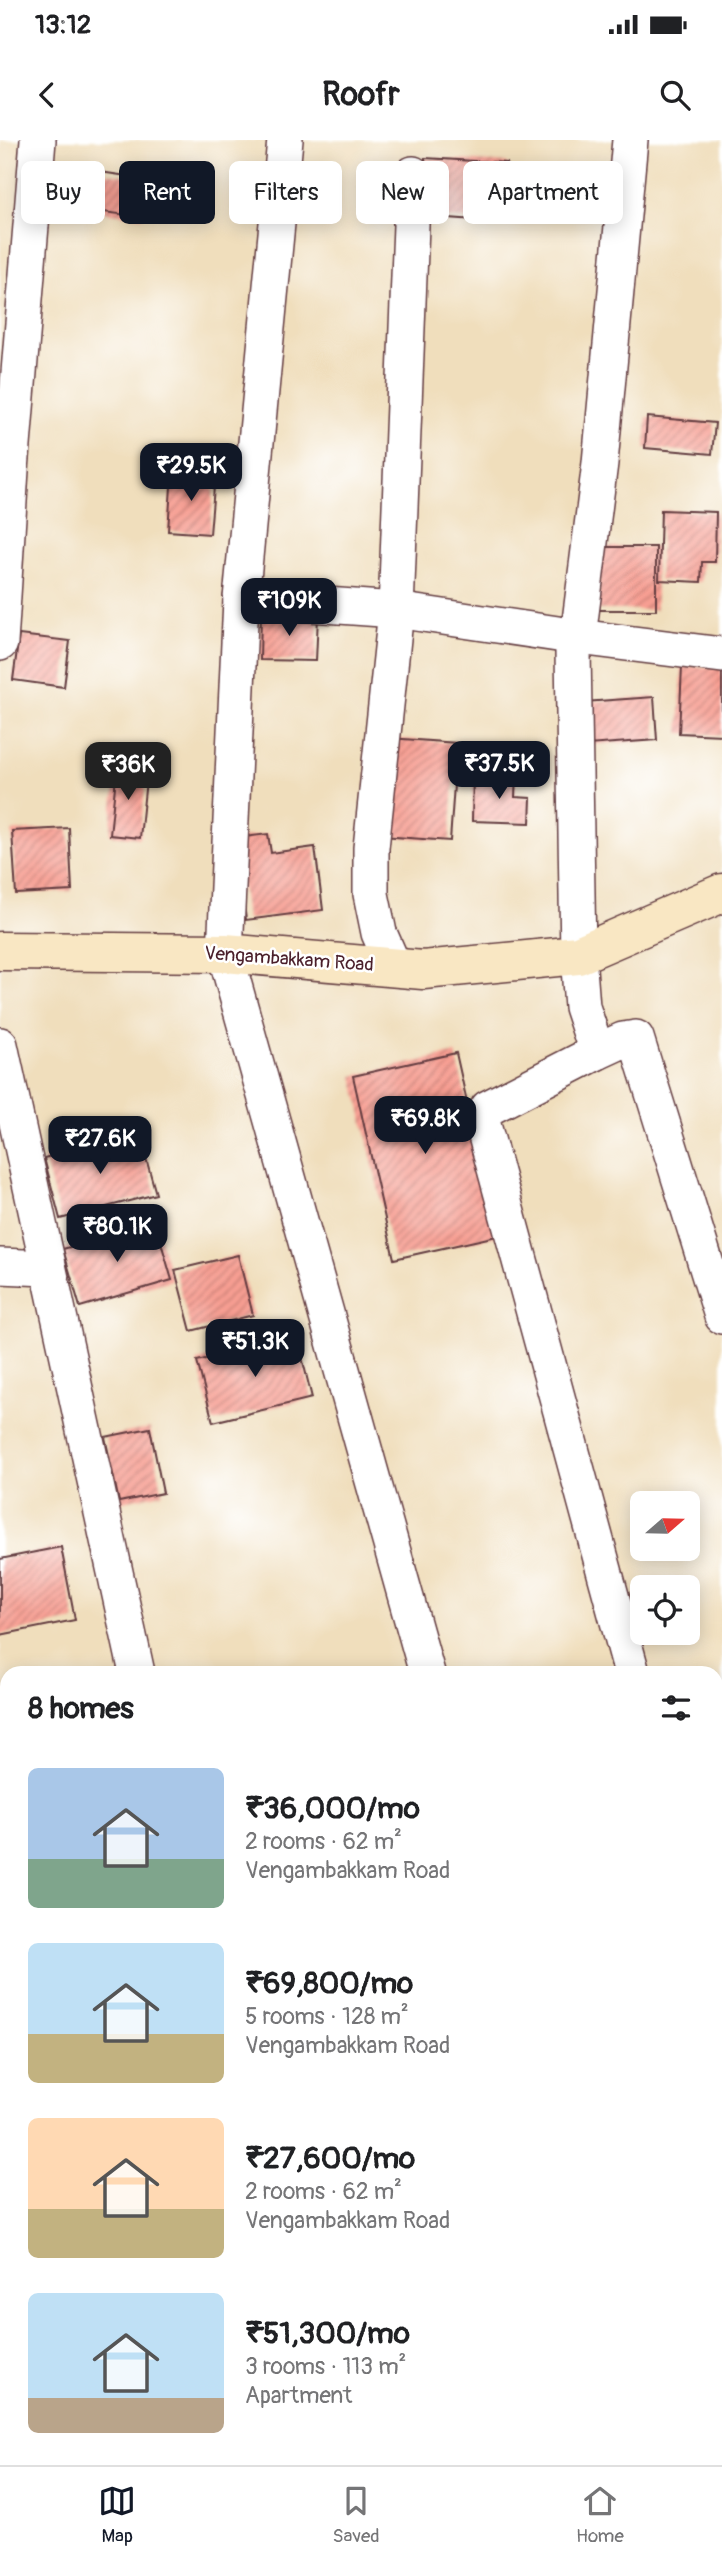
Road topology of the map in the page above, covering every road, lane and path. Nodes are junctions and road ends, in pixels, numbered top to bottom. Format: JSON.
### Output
{"nodes":[{"id":1,"x":38,"y":140,"type":"edge"},
{"id":2,"x":285,"y":140,"type":"edge"},
{"id":3,"x":630,"y":140,"type":"edge"},
{"id":4,"x":411,"y":224,"type":"edge"},
{"id":5,"x":241,"y":599,"type":"junction"},
{"id":6,"x":396,"y":610,"type":"junction"},
{"id":7,"x":578,"y":637,"type":"junction"},
{"id":8,"x":0,"y":643,"type":"edge"},
{"id":9,"x":722,"y":655,"type":"edge"},
{"id":10,"x":722,"y":893,"type":"edge"},
{"id":11,"x":0,"y":951,"type":"edge"},
{"id":12,"x":225,"y":953,"type":"junction"},
{"id":13,"x":578,"y":955,"type":"junction"},
{"id":14,"x":394,"y":967,"type":"junction"},
{"id":15,"x":0,"y":1045,"type":"edge"},
{"id":16,"x":597,"y":1052,"type":"junction"},
{"id":17,"x":0,"y":1266,"type":"edge"},
{"id":18,"x":47,"y":1268,"type":"junction"},
{"id":19,"x":722,"y":1315,"type":"edge"},
{"id":20,"x":135,"y":1666,"type":"edge"},
{"id":21,"x":425,"y":1666,"type":"edge"},
{"id":22,"x":630,"y":1666,"type":"edge"}],
"edges":[{"from":1,"to":8,"type":"street"},
{"from":2,"to":5,"type":"street"},
{"from":3,"to":7,"type":"street"},
{"from":4,"to":6,"type":"street"},
{"from":5,"to":6,"type":"street"},
{"from":5,"to":12,"type":"street"},
{"from":6,"to":7,"type":"street"},
{"from":6,"to":14,"type":"street"},
{"from":7,"to":9,"type":"street"},
{"from":7,"to":13,"type":"street"},
{"from":10,"to":13,"type":"main road","name":"Vengambakkam Road"},
{"from":11,"to":12,"type":"main road","name":"Vengambakkam Road"},
{"from":12,"to":14,"type":"main road","name":"Vengambakkam Road"},
{"from":12,"to":21,"type":"street"},
{"from":13,"to":14,"type":"main road","name":"Vengambakkam Road"},
{"from":13,"to":16,"type":"street"},
{"from":15,"to":18,"type":"street"},
{"from":16,"to":19,"type":"street"},
{"from":16,"to":22,"type":"street"},
{"from":17,"to":18,"type":"street"},
{"from":18,"to":20,"type":"street"}]}
